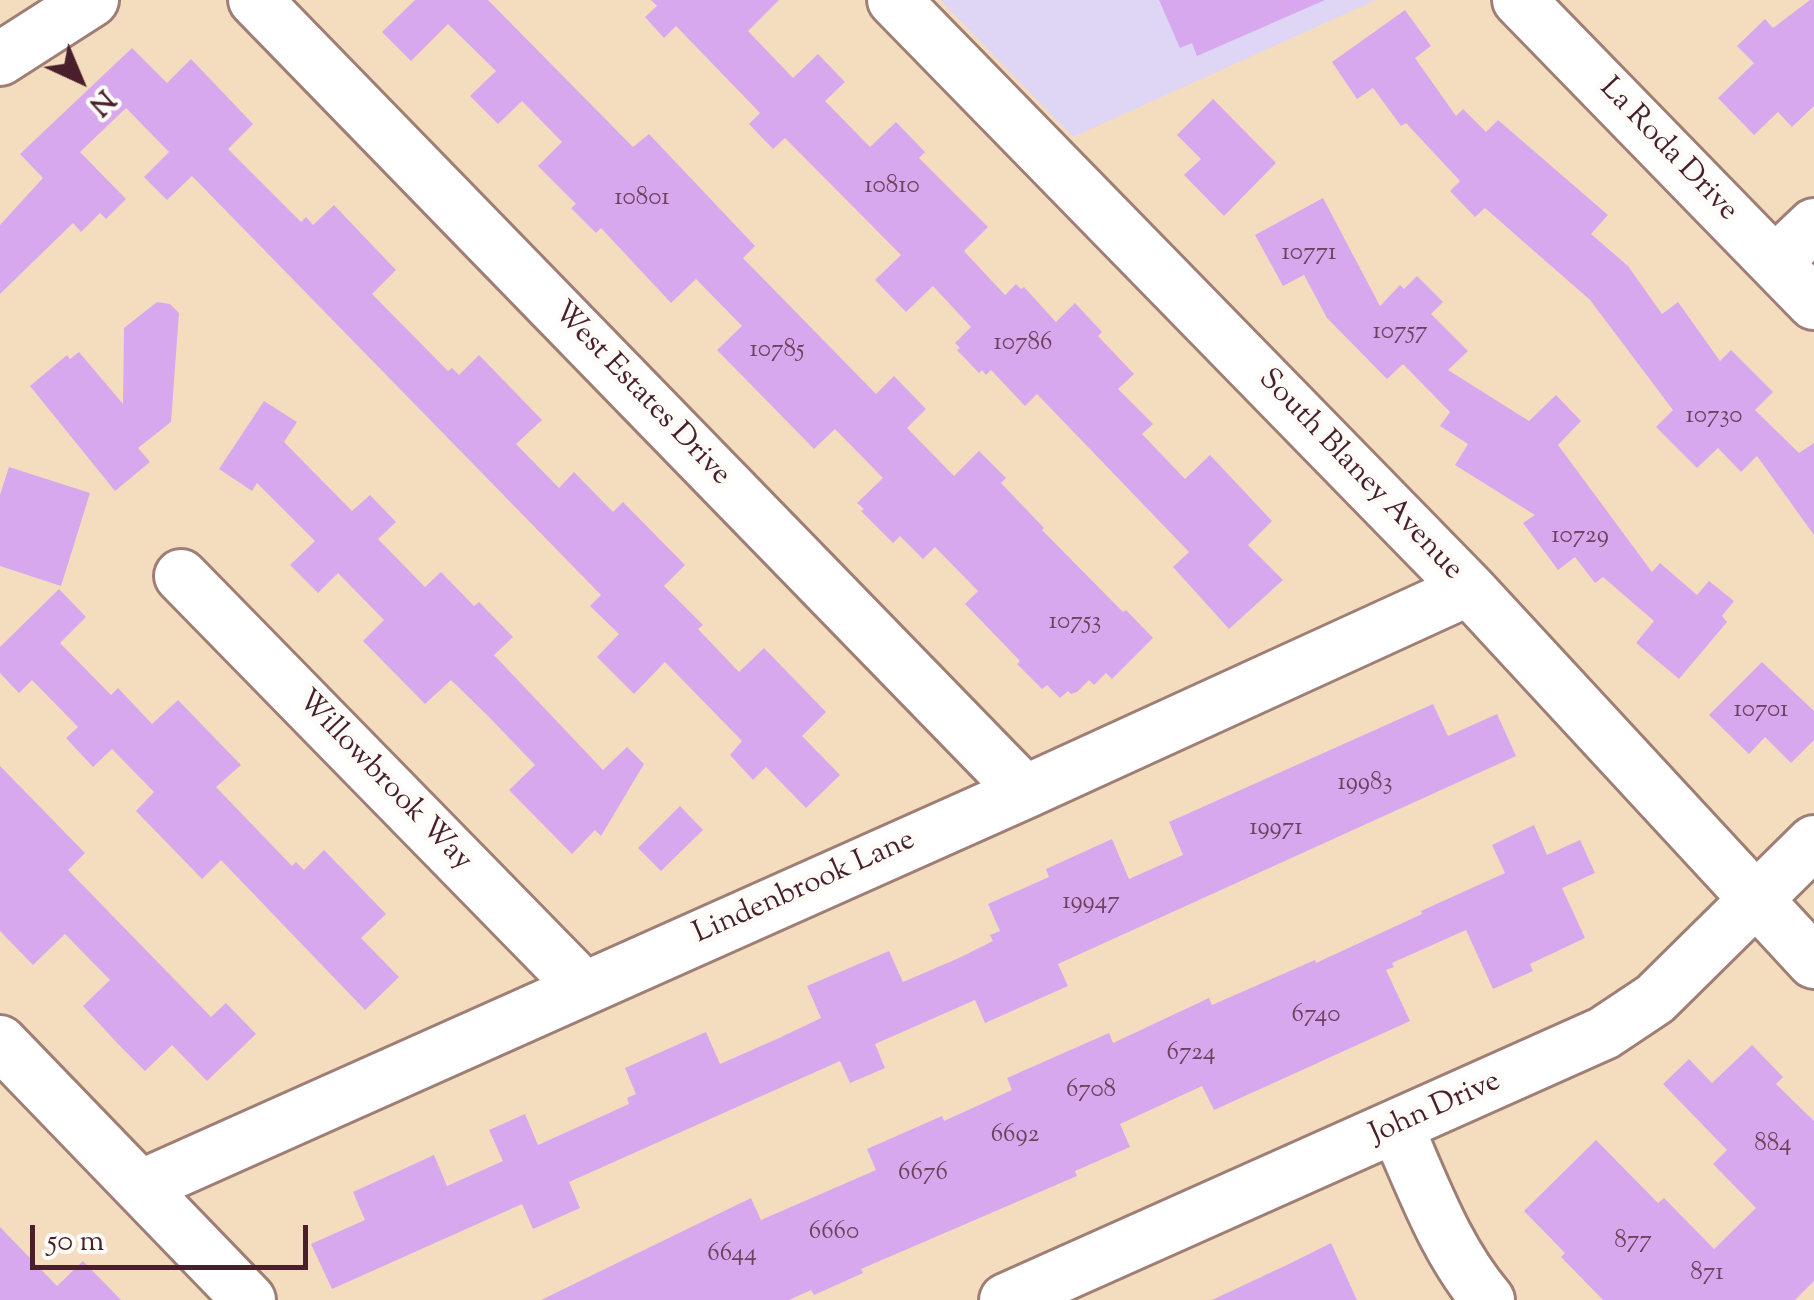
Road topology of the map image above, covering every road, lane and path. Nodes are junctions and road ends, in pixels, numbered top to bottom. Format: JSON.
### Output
{"nodes":[{"id":1,"x":92,"y":0,"type":"edge"},
{"id":2,"x":255,"y":0,"type":"edge"},
{"id":3,"x":894,"y":0,"type":"edge"},
{"id":4,"x":1518,"y":0,"type":"edge"},
{"id":5,"x":0,"y":59,"type":"edge"},
{"id":6,"x":1814,"y":225,"type":"edge"},
{"id":7,"x":1775,"y":262,"type":"junction"},
{"id":8,"x":1814,"y":304,"type":"edge"},
{"id":9,"x":181,"y":576,"type":"dead end"},
{"id":10,"x":1469,"y":589,"type":"junction"},
{"id":11,"x":1025,"y":792,"type":"junction"},
{"id":12,"x":1814,"y":842,"type":"edge"},
{"id":13,"x":1756,"y":900,"type":"junction"},
{"id":14,"x":1814,"y":962,"type":"edge"},
{"id":15,"x":584,"y":988,"type":"junction"},
{"id":16,"x":0,"y":1042,"type":"edge"},
{"id":17,"x":1398,"y":1128,"type":"junction"},
{"id":18,"x":140,"y":1187,"type":"junction"},
{"id":19,"x":249,"y":1300,"type":"edge"},
{"id":20,"x":1006,"y":1300,"type":"edge"},
{"id":21,"x":1488,"y":1300,"type":"edge"}],
"edges":[{"from":1,"to":5,"type":"street"},
{"from":2,"to":11,"type":"street","name":"West Estates Drive"},
{"from":3,"to":10,"type":"street","name":"South Blaney Avenue"},
{"from":4,"to":7,"type":"street","name":"La Roda Drive"},
{"from":6,"to":7,"type":"street"},
{"from":7,"to":8,"type":"street","name":"La Roda Drive"},
{"from":9,"to":15,"type":"street","name":"Willowbrook Way"},
{"from":10,"to":11,"type":"street","name":"Lindenbrook Lane"},
{"from":10,"to":13,"type":"street","name":"South Blaney Avenue"},
{"from":11,"to":15,"type":"street","name":"Lindenbrook Lane"},
{"from":12,"to":13,"type":"street","name":"John Drive"},
{"from":13,"to":14,"type":"street","name":"South Blaney Avenue"},
{"from":13,"to":17,"type":"street","name":"John Drive"},
{"from":15,"to":18,"type":"street","name":"Lindenbrook Lane"},
{"from":16,"to":18,"type":"street"},
{"from":17,"to":20,"type":"street","name":"John Drive"},
{"from":17,"to":21,"type":"street"},
{"from":18,"to":19,"type":"street"}]}
